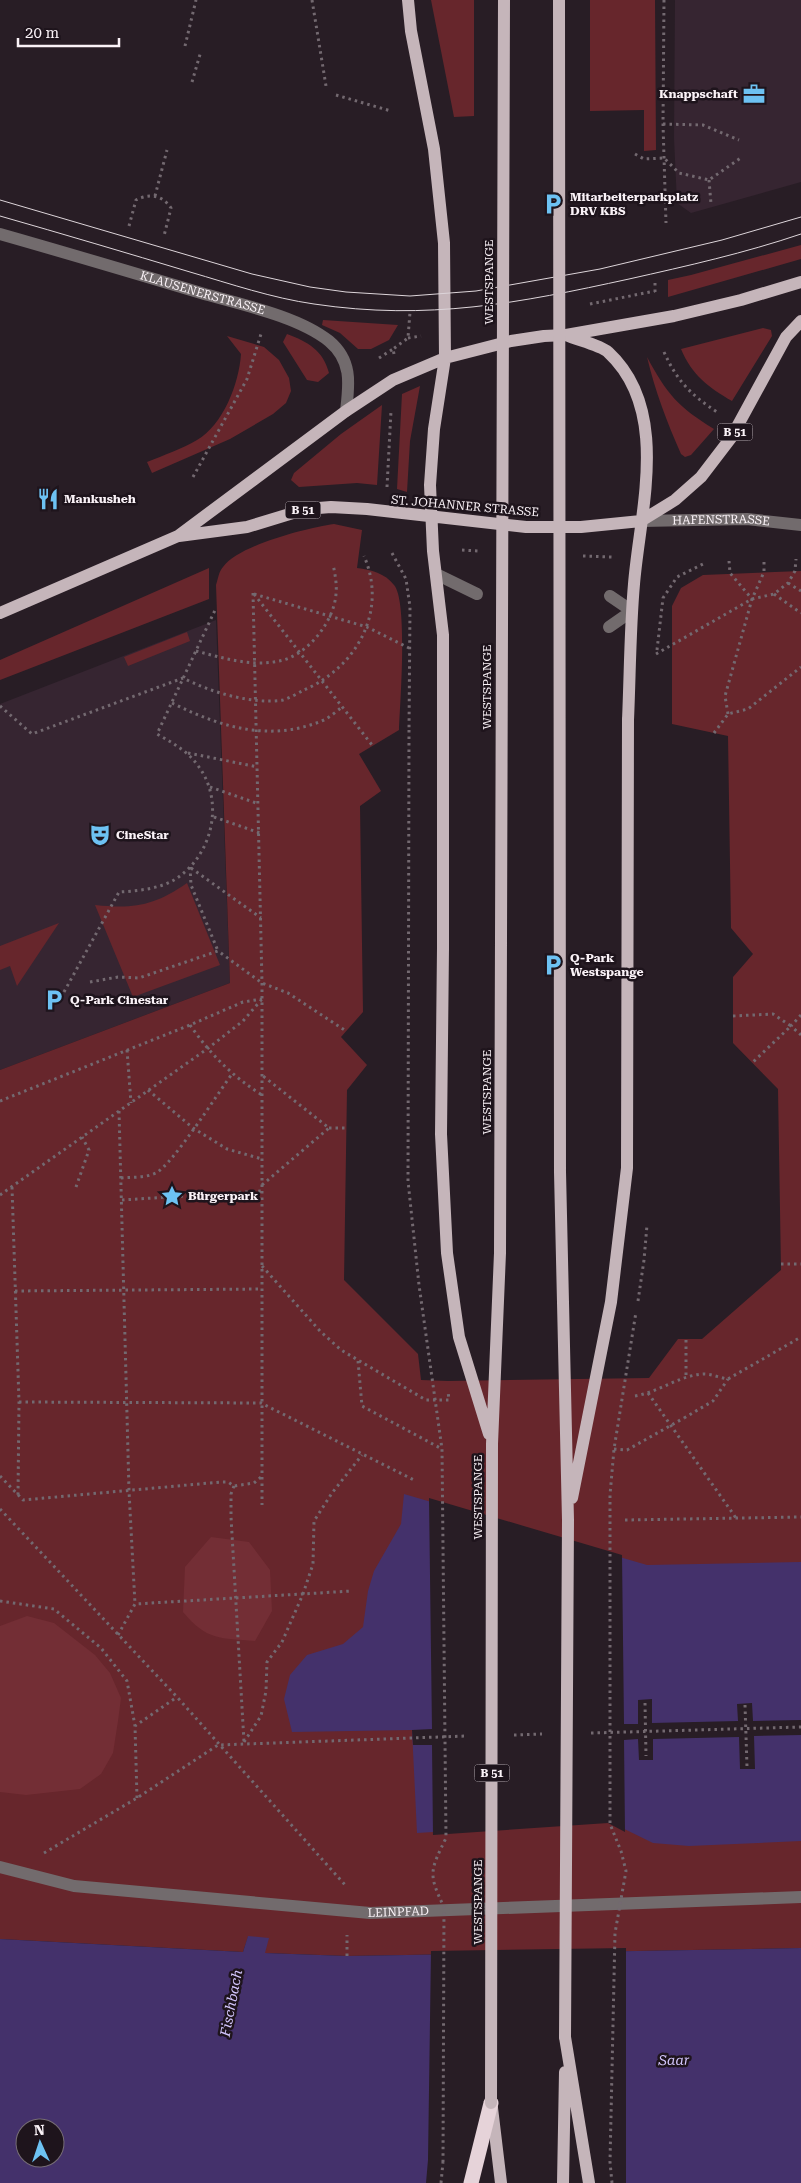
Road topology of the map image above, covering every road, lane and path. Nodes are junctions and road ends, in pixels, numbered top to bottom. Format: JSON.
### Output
{"nodes":[{"id":1,"x":196,"y":0,"type":"edge"},
{"id":2,"x":312,"y":0,"type":"edge"},
{"id":3,"x":408,"y":0,"type":"edge"},
{"id":4,"x":504,"y":0,"type":"edge"},
{"id":5,"x":558,"y":0,"type":"edge"},
{"id":6,"x":664,"y":0,"type":"edge"},
{"id":7,"x":185,"y":46,"type":"dead end"},
{"id":8,"x":201,"y":51,"type":"dead end"},
{"id":9,"x":192,"y":82,"type":"dead end"},
{"id":10,"x":326,"y":86,"type":"dead end"},
{"id":11,"x":336,"y":96,"type":"dead end"},
{"id":12,"x":391,"y":111,"type":"dead end"},
{"id":13,"x":664,"y":124,"type":"junction"},
{"id":14,"x":739,"y":140,"type":"dead end"},
{"id":15,"x":166,"y":150,"type":"dead end"},
{"id":16,"x":635,"y":154,"type":"dead end"},
{"id":17,"x":742,"y":157,"type":"dead end"},
{"id":18,"x":664,"y":158,"type":"junction"},
{"id":19,"x":709,"y":180,"type":"junction"},
{"id":20,"x":155,"y":196,"type":"junction"},
{"id":21,"x":711,"y":204,"type":"dead end"},
{"id":22,"x":666,"y":223,"type":"dead end"},
{"id":23,"x":130,"y":226,"type":"dead end"},
{"id":24,"x":0,"y":234,"type":"edge"},
{"id":25,"x":164,"y":236,"type":"dead end"},
{"id":26,"x":801,"y":282,"type":"edge"},
{"id":27,"x":655,"y":283,"type":"dead end"},
{"id":28,"x":655,"y":299,"type":"dead end"},
{"id":29,"x":410,"y":312,"type":"dead end"},
{"id":30,"x":801,"y":321,"type":"edge"},
{"id":31,"x":566,"y":335,"type":"junction"},
{"id":32,"x":418,"y":337,"type":"dead end"},
{"id":33,"x":408,"y":338,"type":"junction"},
{"id":34,"x":260,"y":340,"type":"dead end"},
{"id":35,"x":664,"y":352,"type":"dead end"},
{"id":36,"x":445,"y":358,"type":"junction"},
{"id":37,"x":394,"y":362,"type":"dead end"},
{"id":38,"x":392,"y":410,"type":"dead end"},
{"id":39,"x":346,"y":411,"type":"junction"},
{"id":40,"x":723,"y":415,"type":"dead end"},
{"id":41,"x":193,"y":477,"type":"dead end"},
{"id":42,"x":387,"y":488,"type":"dead end"},
{"id":43,"x":431,"y":517,"type":"junction"},
{"id":44,"x":641,"y":521,"type":"junction"},
{"id":45,"x":801,"y":526,"type":"edge"},
{"id":46,"x":178,"y":536,"type":"junction"},
{"id":47,"x":392,"y":553,"type":"dead end"},
{"id":48,"x":364,"y":556,"type":"dead end"},
{"id":49,"x":796,"y":559,"type":"dead end"},
{"id":50,"x":764,"y":560,"type":"dead end"},
{"id":51,"x":729,"y":561,"type":"dead end"},
{"id":52,"x":333,"y":564,"type":"dead end"},
{"id":53,"x":703,"y":564,"type":"dead end"},
{"id":54,"x":436,"y":574,"type":"junction"},
{"id":55,"x":788,"y":583,"type":"junction"},
{"id":56,"x":801,"y":591,"type":"edge"},
{"id":57,"x":253,"y":593,"type":"junction"},
{"id":58,"x":477,"y":594,"type":"dead end"},
{"id":59,"x":774,"y":594,"type":"junction"},
{"id":60,"x":610,"y":596,"type":"dead end"},
{"id":61,"x":752,"y":599,"type":"junction"},
{"id":62,"x":216,"y":608,"type":"dead end"},
{"id":63,"x":632,"y":611,"type":"junction"},
{"id":64,"x":0,"y":613,"type":"edge"},
{"id":65,"x":801,"y":613,"type":"edge"},
{"id":66,"x":329,"y":615,"type":"junction"},
{"id":67,"x":609,"y":627,"type":"dead end"},
{"id":68,"x":367,"y":628,"type":"junction"},
{"id":69,"x":409,"y":648,"type":"junction"},
{"id":70,"x":196,"y":650,"type":"junction"},
{"id":71,"x":300,"y":652,"type":"junction"},
{"id":72,"x":255,"y":663,"type":"junction"},
{"id":73,"x":801,"y":667,"type":"edge"},
{"id":74,"x":184,"y":678,"type":"junction"},
{"id":75,"x":322,"y":681,"type":"junction"},
{"id":76,"x":257,"y":699,"type":"junction"},
{"id":77,"x":172,"y":703,"type":"junction"},
{"id":78,"x":0,"y":706,"type":"edge"},
{"id":79,"x":342,"y":707,"type":"junction"},
{"id":80,"x":728,"y":714,"type":"junction"},
{"id":81,"x":258,"y":732,"type":"junction"},
{"id":82,"x":714,"y":733,"type":"dead end"},
{"id":83,"x":372,"y":745,"type":"dead end"},
{"id":84,"x":187,"y":753,"type":"junction"},
{"id":85,"x":258,"y":768,"type":"junction"},
{"id":86,"x":210,"y":788,"type":"junction"},
{"id":87,"x":259,"y":804,"type":"junction"},
{"id":88,"x":214,"y":817,"type":"junction"},
{"id":89,"x":260,"y":833,"type":"junction"},
{"id":90,"x":190,"y":868,"type":"junction"},
{"id":91,"x":261,"y":918,"type":"junction"},
{"id":92,"x":218,"y":951,"type":"junction"},
{"id":93,"x":90,"y":982,"type":"dead end"},
{"id":94,"x":262,"y":983,"type":"junction"},
{"id":95,"x":64,"y":992,"type":"dead end"},
{"id":96,"x":262,"y":998,"type":"junction"},
{"id":97,"x":801,"y":1015,"type":"edge"},
{"id":98,"x":734,"y":1016,"type":"dead end"},
{"id":99,"x":190,"y":1026,"type":"junction"},
{"id":100,"x":791,"y":1026,"type":"junction"},
{"id":101,"x":346,"y":1031,"type":"dead end"},
{"id":102,"x":801,"y":1035,"type":"edge"},
{"id":103,"x":207,"y":1049,"type":"junction"},
{"id":104,"x":127,"y":1050,"type":"junction"},
{"id":105,"x":753,"y":1062,"type":"dead end"},
{"id":106,"x":232,"y":1074,"type":"junction"},
{"id":107,"x":262,"y":1075,"type":"junction"},
{"id":108,"x":148,"y":1090,"type":"junction"},
{"id":109,"x":262,"y":1096,"type":"junction"},
{"id":110,"x":0,"y":1101,"type":"edge"},
{"id":111,"x":131,"y":1103,"type":"junction"},
{"id":112,"x":119,"y":1111,"type":"junction"},
{"id":113,"x":193,"y":1128,"type":"junction"},
{"id":114,"x":329,"y":1128,"type":"junction"},
{"id":115,"x":345,"y":1128,"type":"dead end"},
{"id":116,"x":82,"y":1137,"type":"junction"},
{"id":117,"x":262,"y":1159,"type":"junction"},
{"id":118,"x":121,"y":1178,"type":"junction"},
{"id":119,"x":262,"y":1185,"type":"junction"},
{"id":120,"x":12,"y":1187,"type":"junction"},
{"id":121,"x":76,"y":1187,"type":"dead end"},
{"id":122,"x":262,"y":1192,"type":"junction"},
{"id":123,"x":0,"y":1195,"type":"edge"},
{"id":124,"x":122,"y":1200,"type":"junction"},
{"id":125,"x":647,"y":1224,"type":"dead end"},
{"id":126,"x":781,"y":1264,"type":"dead end"},
{"id":127,"x":801,"y":1264,"type":"edge"},
{"id":128,"x":262,"y":1265,"type":"junction"},
{"id":129,"x":262,"y":1288,"type":"junction"},
{"id":130,"x":125,"y":1290,"type":"junction"},
{"id":131,"x":15,"y":1291,"type":"junction"},
{"id":132,"x":801,"y":1337,"type":"edge"},
{"id":133,"x":686,"y":1340,"type":"dead end"},
{"id":134,"x":358,"y":1361,"type":"junction"},
{"id":135,"x":686,"y":1377,"type":"junction"},
{"id":136,"x":728,"y":1379,"type":"junction"},
{"id":137,"x":648,"y":1394,"type":"junction"},
{"id":138,"x":635,"y":1396,"type":"dead end"},
{"id":139,"x":449,"y":1400,"type":"dead end"},
{"id":140,"x":19,"y":1402,"type":"junction"},
{"id":141,"x":128,"y":1402,"type":"junction"},
{"id":142,"x":261,"y":1403,"type":"junction"},
{"id":143,"x":492,"y":1444,"type":"junction"},
{"id":144,"x":442,"y":1449,"type":"junction"},
{"id":145,"x":614,"y":1449,"type":"junction"},
{"id":146,"x":362,"y":1455,"type":"junction"},
{"id":147,"x":0,"y":1476,"type":"edge"},
{"id":148,"x":262,"y":1476,"type":"junction"},
{"id":149,"x":414,"y":1480,"type":"dead end"},
{"id":150,"x":234,"y":1486,"type":"junction"},
{"id":151,"x":129,"y":1491,"type":"junction"},
{"id":152,"x":18,"y":1495,"type":"junction"},
{"id":153,"x":262,"y":1505,"type":"dead end"},
{"id":154,"x":0,"y":1510,"type":"edge"},
{"id":155,"x":801,"y":1517,"type":"edge"},
{"id":156,"x":736,"y":1518,"type":"junction"},
{"id":157,"x":568,"y":1520,"type":"junction"},
{"id":158,"x":625,"y":1520,"type":"dead end"},
{"id":159,"x":352,"y":1591,"type":"dead end"},
{"id":160,"x":303,"y":1594,"type":"junction"},
{"id":161,"x":235,"y":1598,"type":"junction"},
{"id":162,"x":0,"y":1601,"type":"edge"},
{"id":163,"x":134,"y":1604,"type":"junction"},
{"id":164,"x":118,"y":1635,"type":"junction"},
{"id":165,"x":177,"y":1697,"type":"junction"},
{"id":166,"x":645,"y":1703,"type":"dead end"},
{"id":167,"x":745,"y":1705,"type":"dead end"},
{"id":168,"x":135,"y":1726,"type":"junction"},
{"id":169,"x":746,"y":1728,"type":"junction"},
{"id":170,"x":801,"y":1728,"type":"edge"},
{"id":171,"x":645,"y":1732,"type":"junction"},
{"id":172,"x":589,"y":1733,"type":"dead end"},
{"id":173,"x":413,"y":1737,"type":"dead end"},
{"id":174,"x":244,"y":1743,"type":"junction"},
{"id":175,"x":218,"y":1746,"type":"junction"},
{"id":176,"x":646,"y":1756,"type":"dead end"},
{"id":177,"x":747,"y":1767,"type":"dead end"},
{"id":178,"x":137,"y":1798,"type":"junction"},
{"id":179,"x":0,"y":1867,"type":"edge"},
{"id":180,"x":14,"y":1871,"type":"junction"},
{"id":181,"x":801,"y":1897,"type":"edge"},
{"id":182,"x":370,"y":1913,"type":"junction"},
{"id":183,"x":347,"y":1933,"type":"dead end"},
{"id":184,"x":346,"y":1956,"type":"dead end"},
{"id":185,"x":565,"y":2037,"type":"junction"},
{"id":186,"x":491,"y":2103,"type":"junction"},
{"id":187,"x":441,"y":2183,"type":"edge"},
{"id":188,"x":471,"y":2183,"type":"edge"},
{"id":189,"x":501,"y":2183,"type":"edge"},
{"id":190,"x":563,"y":2183,"type":"edge"},
{"id":191,"x":588,"y":2183,"type":"edge"},
{"id":192,"x":612,"y":2183,"type":"edge"}],
"edges":[{"from":1,"to":7,"type":"path"},
{"from":2,"to":10,"type":"path"},
{"from":3,"to":36,"type":"main road"},
{"from":4,"to":143,"type":"main road","name":"WESTSPANGE","bridge":true},
{"from":5,"to":157,"type":"main road","bridge":true},
{"from":6,"to":13,"type":"path"},
{"from":8,"to":9,"type":"path"},
{"from":11,"to":12,"type":"path"},
{"from":13,"to":14,"type":"path"},
{"from":13,"to":18,"type":"path"},
{"from":15,"to":20,"type":"path"},
{"from":16,"to":18,"type":"path"},
{"from":17,"to":19,"type":"path"},
{"from":18,"to":19,"type":"path"},
{"from":18,"to":22,"type":"path"},
{"from":19,"to":21,"type":"path"},
{"from":20,"to":23,"type":"path"},
{"from":20,"to":25,"type":"path"},
{"from":24,"to":39,"type":"street","name":"KLAUSENERSTRASSE"},
{"from":26,"to":31,"type":"main road","name":"ST. JOHANNER STRASSE","number":"B 51"},
{"from":27,"to":28,"type":"path"},
{"from":29,"to":33,"type":"path"},
{"from":30,"to":44,"type":"main road","name":"ST. JOHANNER STRASSE","number":"B 51"},
{"from":31,"to":36,"type":"main road","name":"ST. JOHANNER STRASSE","number":"B 51"},
{"from":31,"to":44,"type":"main road"},
{"from":32,"to":33,"type":"path"},
{"from":33,"to":37,"type":"path"},
{"from":34,"to":41,"type":"path"},
{"from":35,"to":40,"type":"path"},
{"from":36,"to":39,"type":"main road","name":"ST. JOHANNER STRASSE","number":"B 51"},
{"from":36,"to":43,"type":"main road"},
{"from":38,"to":42,"type":"path"},
{"from":39,"to":46,"type":"main road","name":"ST. JOHANNER STRASSE","number":"B 51"},
{"from":43,"to":44,"type":"main road","name":"ST. JOHANNER STRASSE","number":"B 51"},
{"from":43,"to":46,"type":"main road","name":"ST. JOHANNER STRASSE","number":"B 51"},
{"from":43,"to":54,"type":"main road"},
{"from":44,"to":45,"type":"street","name":"HAFENSTRASSE"},
{"from":44,"to":63,"type":"main road"},
{"from":46,"to":64,"type":"main road","name":"ST. JOHANNER STRASSE","number":"B 51"},
{"from":47,"to":69,"type":"path"},
{"from":48,"to":68,"type":"path"},
{"from":49,"to":55,"type":"path"},
{"from":50,"to":61,"type":"path"},
{"from":51,"to":61,"type":"path"},
{"from":52,"to":66,"type":"path"},
{"from":53,"to":61,"type":"path"},
{"from":54,"to":58,"type":"street"},
{"from":54,"to":143,"type":"main road","bridge":true},
{"from":55,"to":56,"type":"path"},
{"from":55,"to":59,"type":"path"},
{"from":57,"to":66,"type":"path"},
{"from":57,"to":71,"type":"path"},
{"from":57,"to":72,"type":"path"},
{"from":59,"to":61,"type":"path"},
{"from":59,"to":65,"type":"path"},
{"from":60,"to":63,"type":"street"},
{"from":61,"to":80,"type":"path"},
{"from":62,"to":70,"type":"path"},
{"from":63,"to":67,"type":"street"},
{"from":63,"to":157,"type":"main road","bridge":true},
{"from":66,"to":68,"type":"path"},
{"from":66,"to":71,"type":"path"},
{"from":68,"to":69,"type":"path"},
{"from":68,"to":75,"type":"path"},
{"from":69,"to":144,"type":"path","bridge":true},
{"from":70,"to":72,"type":"path"},
{"from":70,"to":74,"type":"path"},
{"from":71,"to":72,"type":"path"},
{"from":71,"to":75,"type":"path"},
{"from":72,"to":76,"type":"path"},
{"from":73,"to":80,"type":"path"},
{"from":74,"to":76,"type":"path"},
{"from":74,"to":77,"type":"path"},
{"from":74,"to":78,"type":"path"},
{"from":75,"to":76,"type":"path"},
{"from":75,"to":79,"type":"path"},
{"from":76,"to":81,"type":"path"},
{"from":77,"to":81,"type":"path"},
{"from":77,"to":84,"type":"path"},
{"from":79,"to":81,"type":"path"},
{"from":79,"to":83,"type":"path"},
{"from":80,"to":82,"type":"path"},
{"from":81,"to":85,"type":"path"},
{"from":84,"to":85,"type":"path"},
{"from":84,"to":86,"type":"path"},
{"from":85,"to":87,"type":"path"},
{"from":86,"to":87,"type":"path"},
{"from":86,"to":88,"type":"path"},
{"from":87,"to":89,"type":"path"},
{"from":88,"to":89,"type":"path"},
{"from":88,"to":90,"type":"path"},
{"from":89,"to":91,"type":"path"},
{"from":90,"to":91,"type":"path"},
{"from":90,"to":92,"type":"path"},
{"from":90,"to":95,"type":"path"},
{"from":91,"to":94,"type":"path"},
{"from":92,"to":93,"type":"path"},
{"from":92,"to":94,"type":"path"},
{"from":94,"to":96,"type":"path"},
{"from":94,"to":101,"type":"path"},
{"from":96,"to":99,"type":"path"},
{"from":96,"to":103,"type":"path"},
{"from":96,"to":107,"type":"path"},
{"from":97,"to":100,"type":"path"},
{"from":98,"to":100,"type":"path"},
{"from":99,"to":103,"type":"path"},
{"from":99,"to":104,"type":"path"},
{"from":100,"to":102,"type":"path"},
{"from":100,"to":105,"type":"path"},
{"from":103,"to":106,"type":"path"},
{"from":103,"to":108,"type":"path"},
{"from":104,"to":110,"type":"path"},
{"from":104,"to":111,"type":"path"},
{"from":106,"to":109,"type":"path"},
{"from":106,"to":113,"type":"path"},
{"from":107,"to":109,"type":"path"},
{"from":107,"to":114,"type":"path"},
{"from":108,"to":111,"type":"path"},
{"from":108,"to":113,"type":"path"},
{"from":109,"to":117,"type":"path"},
{"from":111,"to":112,"type":"path"},
{"from":112,"to":116,"type":"path"},
{"from":112,"to":118,"type":"path"},
{"from":113,"to":117,"type":"path"},
{"from":113,"to":118,"type":"path"},
{"from":114,"to":115,"type":"path"},
{"from":114,"to":119,"type":"path"},
{"from":116,"to":120,"type":"path"},
{"from":116,"to":121,"type":"path"},
{"from":117,"to":119,"type":"path"},
{"from":118,"to":124,"type":"path"},
{"from":119,"to":122,"type":"path"},
{"from":120,"to":123,"type":"path"},
{"from":120,"to":131,"type":"path"},
{"from":122,"to":124,"type":"path"},
{"from":122,"to":128,"type":"path"},
{"from":124,"to":130,"type":"path"},
{"from":125,"to":145,"type":"path","bridge":true},
{"from":126,"to":127,"type":"path"},
{"from":128,"to":129,"type":"path"},
{"from":128,"to":134,"type":"path"},
{"from":129,"to":130,"type":"path"},
{"from":129,"to":142,"type":"path"},
{"from":130,"to":131,"type":"path"},
{"from":130,"to":141,"type":"path"},
{"from":131,"to":140,"type":"path"},
{"from":132,"to":136,"type":"path"},
{"from":133,"to":135,"type":"path"},
{"from":134,"to":139,"type":"path"},
{"from":134,"to":144,"type":"path"},
{"from":135,"to":136,"type":"path"},
{"from":135,"to":137,"type":"path"},
{"from":136,"to":145,"type":"path","bridge":true},
{"from":137,"to":138,"type":"path"},
{"from":137,"to":156,"type":"path"},
{"from":140,"to":141,"type":"path"},
{"from":140,"to":152,"type":"path"},
{"from":141,"to":142,"type":"path"},
{"from":141,"to":151,"type":"path"},
{"from":142,"to":146,"type":"path"},
{"from":142,"to":148,"type":"path"},
{"from":143,"to":186,"type":"main road","name":"WESTSPANGE","number":"B 51","bridge":true},
{"from":144,"to":187,"type":"path","bridge":true},
{"from":145,"to":192,"type":"path","bridge":true},
{"from":146,"to":149,"type":"path"},
{"from":146,"to":160,"type":"path"},
{"from":147,"to":152,"type":"path"},
{"from":148,"to":150,"type":"path"},
{"from":148,"to":153,"type":"path"},
{"from":150,"to":151,"type":"path"},
{"from":150,"to":161,"type":"path"},
{"from":151,"to":152,"type":"path"},
{"from":151,"to":163,"type":"path"},
{"from":154,"to":164,"type":"path"},
{"from":155,"to":156,"type":"path"},
{"from":156,"to":158,"type":"path"},
{"from":157,"to":185,"type":"main road","bridge":true},
{"from":159,"to":160,"type":"path"},
{"from":160,"to":161,"type":"path"},
{"from":160,"to":174,"type":"path"},
{"from":161,"to":163,"type":"path"},
{"from":161,"to":174,"type":"path"},
{"from":162,"to":168,"type":"path"},
{"from":163,"to":164,"type":"path"},
{"from":164,"to":165,"type":"path"},
{"from":165,"to":168,"type":"path"},
{"from":165,"to":175,"type":"path"},
{"from":166,"to":171,"type":"path"},
{"from":167,"to":169,"type":"path"},
{"from":168,"to":178,"type":"path"},
{"from":169,"to":170,"type":"path"},
{"from":169,"to":171,"type":"path"},
{"from":169,"to":177,"type":"path"},
{"from":171,"to":172,"type":"path"},
{"from":171,"to":176,"type":"path"},
{"from":173,"to":174,"type":"path"},
{"from":174,"to":175,"type":"path"},
{"from":175,"to":178,"type":"path"},
{"from":175,"to":182,"type":"path"},
{"from":178,"to":180,"type":"path"},
{"from":179,"to":180,"type":"street","name":"LEINPFAD"},
{"from":180,"to":182,"type":"street","name":"LEINPFAD"},
{"from":181,"to":182,"type":"street","name":"LEINPFAD"},
{"from":183,"to":184,"type":"path"},
{"from":185,"to":190,"type":"main road"},
{"from":185,"to":191,"type":"main road"},
{"from":186,"to":188,"type":"highway"},
{"from":186,"to":189,"type":"main road","name":"WESTSPANGE","number":"B 51"}]}
